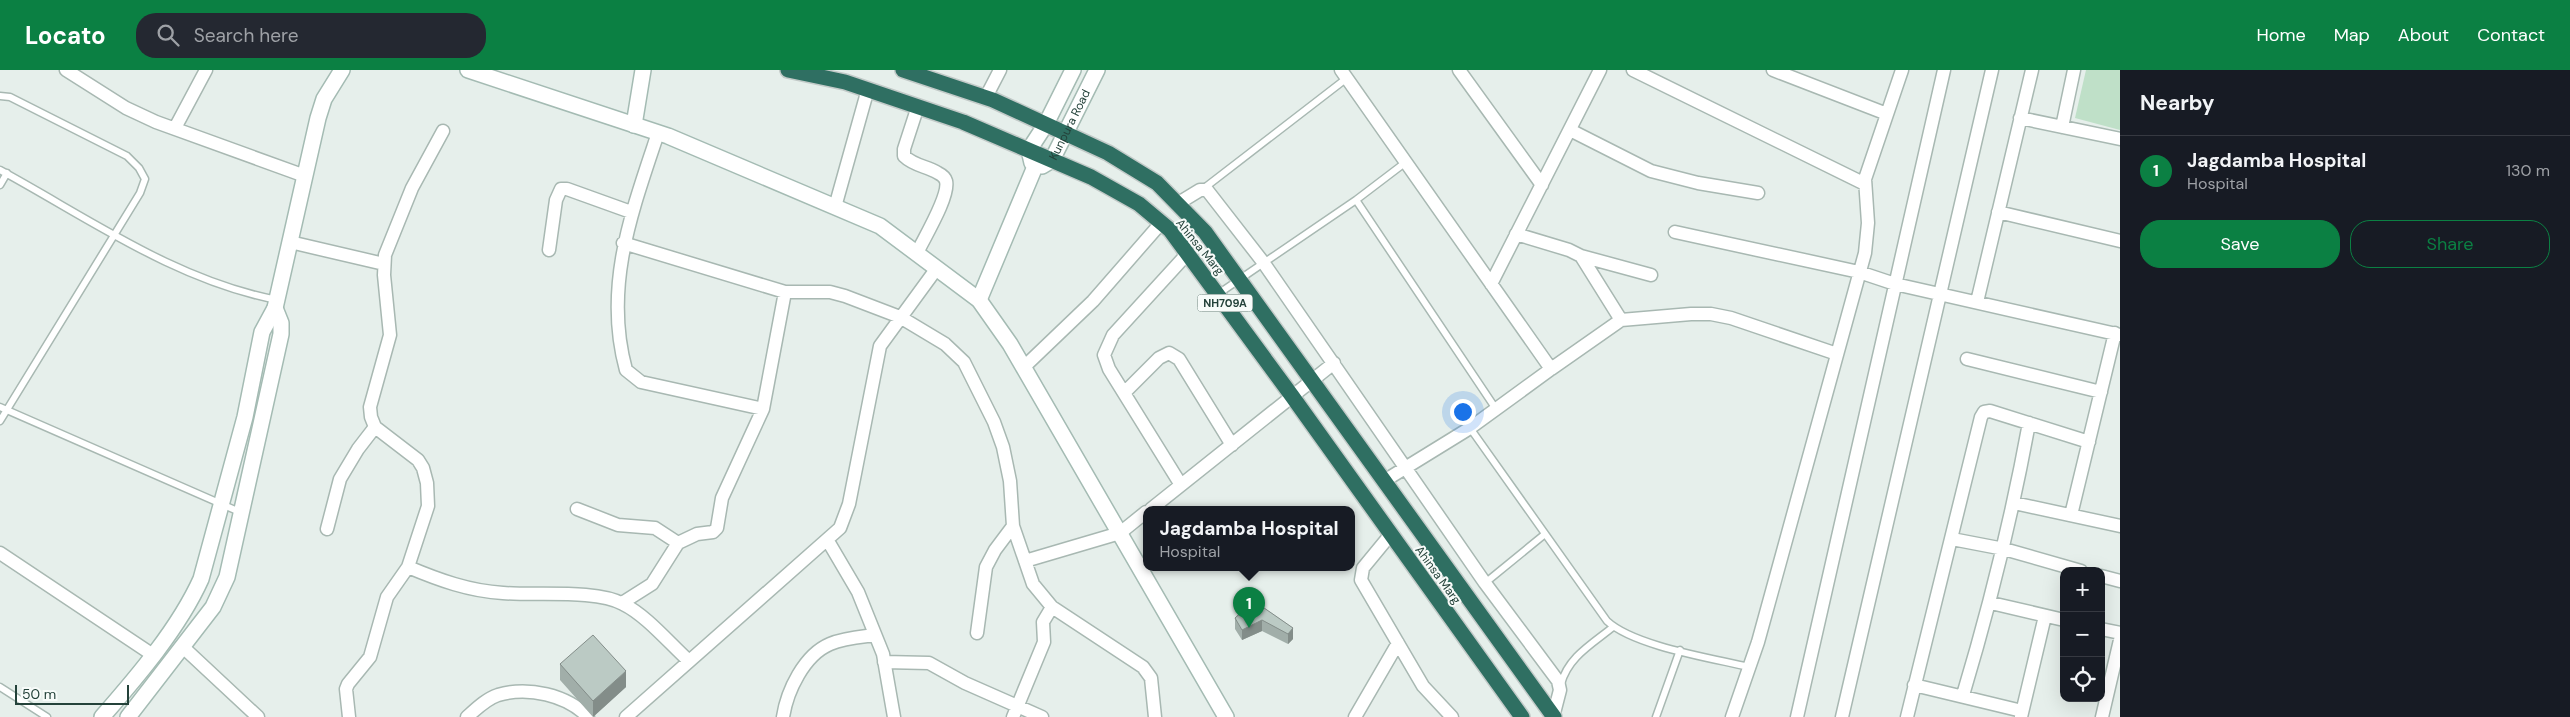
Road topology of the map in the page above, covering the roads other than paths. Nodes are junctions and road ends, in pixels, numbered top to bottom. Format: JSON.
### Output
{"nodes":[{"id":1,"x":66,"y":70,"type":"edge"},
{"id":2,"x":206,"y":70,"type":"edge"},
{"id":3,"x":342,"y":70,"type":"edge"},
{"id":4,"x":468,"y":70,"type":"edge"},
{"id":5,"x":642,"y":70,"type":"edge"},
{"id":6,"x":788,"y":70,"type":"edge"},
{"id":7,"x":902,"y":70,"type":"edge"},
{"id":8,"x":1000,"y":70,"type":"edge"},
{"id":9,"x":1073,"y":70,"type":"edge"},
{"id":10,"x":1097,"y":70,"type":"edge"},
{"id":11,"x":1459,"y":70,"type":"edge"},
{"id":12,"x":1600,"y":70,"type":"edge"},
{"id":13,"x":1633,"y":70,"type":"edge"},
{"id":14,"x":1772,"y":70,"type":"edge"},
{"id":15,"x":1902,"y":70,"type":"edge"},
{"id":16,"x":1944,"y":70,"type":"edge"},
{"id":17,"x":1992,"y":70,"type":"edge"},
{"id":18,"x":2032,"y":70,"type":"edge"},
{"id":19,"x":2074,"y":70,"type":"edge"},
{"id":20,"x":1344,"y":74,"type":"edge"},
{"id":21,"x":868,"y":90,"type":"junction"},
{"id":22,"x":0,"y":96,"type":"edge"},
{"id":23,"x":986,"y":97,"type":"junction"},
{"id":24,"x":918,"y":106,"type":"junction"},
{"id":25,"x":1887,"y":114,"type":"junction"},
{"id":26,"x":2020,"y":118,"type":"junction"},
{"id":27,"x":634,"y":124,"type":"junction"},
{"id":28,"x":1046,"y":124,"type":"junction"},
{"id":29,"x":175,"y":128,"type":"junction"},
{"id":30,"x":2062,"y":128,"type":"junction"},
{"id":31,"x":1570,"y":130,"type":"junction"},
{"id":32,"x":443,"y":131,"type":"dead end"},
{"id":33,"x":658,"y":133,"type":"junction"},
{"id":34,"x":1067,"y":134,"type":"junction"},
{"id":35,"x":2120,"y":139,"type":"edge"},
{"id":36,"x":1029,"y":150,"type":"junction"},
{"id":37,"x":1052,"y":160,"type":"junction"},
{"id":38,"x":1406,"y":162,"type":"junction"},
{"id":39,"x":0,"y":170,"type":"edge"},
{"id":40,"x":1034,"y":170,"type":"junction"},
{"id":41,"x":7,"y":173,"type":"junction"},
{"id":42,"x":305,"y":176,"type":"junction"},
{"id":43,"x":1865,"y":184,"type":"junction"},
{"id":44,"x":0,"y":185,"type":"edge"},
{"id":45,"x":1542,"y":185,"type":"junction"},
{"id":46,"x":1203,"y":189,"type":"junction"},
{"id":47,"x":1758,"y":193,"type":"dead end"},
{"id":48,"x":1356,"y":200,"type":"junction"},
{"id":49,"x":1177,"y":204,"type":"junction"},
{"id":50,"x":835,"y":207,"type":"junction"},
{"id":51,"x":631,"y":212,"type":"junction"},
{"id":52,"x":1998,"y":212,"type":"junction"},
{"id":53,"x":1161,"y":223,"type":"junction"},
{"id":54,"x":1675,"y":232,"type":"dead end"},
{"id":55,"x":1516,"y":234,"type":"junction"},
{"id":56,"x":115,"y":236,"type":"junction"},
{"id":57,"x":2120,"y":241,"type":"edge"},
{"id":58,"x":290,"y":242,"type":"junction"},
{"id":59,"x":623,"y":244,"type":"junction"},
{"id":60,"x":549,"y":250,"type":"dead end"},
{"id":61,"x":917,"y":253,"type":"junction"},
{"id":62,"x":1188,"y":253,"type":"junction"},
{"id":63,"x":1582,"y":256,"type":"junction"},
{"id":64,"x":1263,"y":262,"type":"junction"},
{"id":65,"x":384,"y":264,"type":"junction"},
{"id":66,"x":937,"y":268,"type":"junction"},
{"id":67,"x":1859,"y":272,"type":"junction"},
{"id":68,"x":1651,"y":275,"type":"dead end"},
{"id":69,"x":1238,"y":278,"type":"junction"},
{"id":70,"x":1491,"y":284,"type":"junction"},
{"id":71,"x":1895,"y":284,"type":"junction"},
{"id":72,"x":785,"y":292,"type":"junction"},
{"id":73,"x":1218,"y":294,"type":"junction"},
{"id":74,"x":1940,"y":294,"type":"junction"},
{"id":75,"x":979,"y":300,"type":"junction"},
{"id":76,"x":1977,"y":302,"type":"junction"},
{"id":77,"x":276,"y":304,"type":"junction"},
{"id":78,"x":900,"y":317,"type":"junction"},
{"id":79,"x":1621,"y":320,"type":"junction"},
{"id":80,"x":2117,"y":334,"type":"edge"},
{"id":81,"x":1837,"y":354,"type":"junction"},
{"id":82,"x":1967,"y":359,"type":"dead end"},
{"id":83,"x":1334,"y":363,"type":"junction"},
{"id":84,"x":1024,"y":367,"type":"junction"},
{"id":85,"x":1551,"y":370,"type":"junction"},
{"id":86,"x":1312,"y":380,"type":"junction"},
{"id":87,"x":2101,"y":392,"type":"junction"},
{"id":88,"x":1124,"y":393,"type":"junction"},
{"id":89,"x":1292,"y":396,"type":"junction"},
{"id":90,"x":3,"y":409,"type":"edge"},
{"id":91,"x":763,"y":409,"type":"junction"},
{"id":92,"x":1496,"y":409,"type":"junction"},
{"id":93,"x":0,"y":421,"type":"edge"},
{"id":94,"x":2029,"y":423,"type":"junction"},
{"id":95,"x":375,"y":427,"type":"junction"},
{"id":96,"x":1470,"y":428,"type":"junction"},
{"id":97,"x":2089,"y":442,"type":"junction"},
{"id":98,"x":1232,"y":445,"type":"junction"},
{"id":99,"x":1406,"y":467,"type":"junction"},
{"id":100,"x":1384,"y":481,"type":"junction"},
{"id":101,"x":1181,"y":485,"type":"junction"},
{"id":102,"x":2014,"y":503,"type":"junction"},
{"id":103,"x":223,"y":504,"type":"junction"},
{"id":104,"x":1154,"y":506,"type":"edge"},
{"id":105,"x":577,"y":509,"type":"dead end"},
{"id":106,"x":242,"y":513,"type":"junction"},
{"id":107,"x":1143,"y":515,"type":"edge"},
{"id":108,"x":2072,"y":516,"type":"junction"},
{"id":109,"x":1013,"y":526,"type":"junction"},
{"id":110,"x":2120,"y":526,"type":"edge"},
{"id":111,"x":326,"y":529,"type":"dead end"},
{"id":112,"x":1120,"y":534,"type":"junction"},
{"id":113,"x":1391,"y":534,"type":"junction"},
{"id":114,"x":1545,"y":534,"type":"junction"},
{"id":115,"x":1952,"y":539,"type":"junction"},
{"id":116,"x":828,"y":541,"type":"junction"},
{"id":117,"x":678,"y":543,"type":"junction"},
{"id":118,"x":2004,"y":550,"type":"junction"},
{"id":119,"x":0,"y":553,"type":"edge"},
{"id":120,"x":1024,"y":561,"type":"junction"},
{"id":121,"x":408,"y":567,"type":"junction"},
{"id":122,"x":2066,"y":567,"type":"edge"},
{"id":123,"x":2105,"y":577,"type":"edge"},
{"id":124,"x":2120,"y":581,"type":"edge"},
{"id":125,"x":1485,"y":583,"type":"junction"},
{"id":126,"x":622,"y":603,"type":"junction"},
{"id":127,"x":1991,"y":603,"type":"junction"},
{"id":128,"x":1052,"y":607,"type":"junction"},
{"id":129,"x":2045,"y":616,"type":"junction"},
{"id":130,"x":2060,"y":619,"type":"edge"},
{"id":131,"x":1613,"y":627,"type":"junction"},
{"id":132,"x":2105,"y":630,"type":"edge"},
{"id":133,"x":977,"y":633,"type":"dead end"},
{"id":134,"x":2120,"y":633,"type":"edge"},
{"id":135,"x":875,"y":635,"type":"junction"},
{"id":136,"x":2120,"y":640,"type":"edge"},
{"id":137,"x":1398,"y":643,"type":"junction"},
{"id":138,"x":184,"y":648,"type":"junction"},
{"id":139,"x":1680,"y":650,"type":"junction"},
{"id":140,"x":152,"y":655,"type":"junction"},
{"id":141,"x":689,"y":662,"type":"junction"},
{"id":142,"x":884,"y":662,"type":"junction"},
{"id":143,"x":1749,"y":668,"type":"junction"},
{"id":144,"x":1914,"y":685,"type":"junction"},
{"id":145,"x":0,"y":687,"type":"edge"},
{"id":146,"x":1560,"y":690,"type":"junction"},
{"id":147,"x":1963,"y":695,"type":"junction"},
{"id":148,"x":1016,"y":711,"type":"edge"},
{"id":149,"x":2022,"y":714,"type":"edge"},
{"id":150,"x":47,"y":717,"type":"edge"},
{"id":151,"x":102,"y":717,"type":"edge"},
{"id":152,"x":128,"y":717,"type":"edge"},
{"id":153,"x":258,"y":717,"type":"edge"},
{"id":154,"x":349,"y":717,"type":"edge"},
{"id":155,"x":466,"y":717,"type":"edge"},
{"id":156,"x":588,"y":717,"type":"edge"},
{"id":157,"x":626,"y":717,"type":"edge"},
{"id":158,"x":783,"y":717,"type":"edge"},
{"id":159,"x":894,"y":717,"type":"edge"},
{"id":160,"x":1042,"y":717,"type":"edge"},
{"id":161,"x":1155,"y":717,"type":"edge"},
{"id":162,"x":1226,"y":717,"type":"edge"},
{"id":163,"x":1355,"y":717,"type":"edge"},
{"id":164,"x":1452,"y":717,"type":"edge"},
{"id":165,"x":1522,"y":717,"type":"edge"},
{"id":166,"x":1554,"y":717,"type":"edge"},
{"id":167,"x":1656,"y":717,"type":"edge"},
{"id":168,"x":1732,"y":717,"type":"edge"},
{"id":169,"x":1797,"y":717,"type":"edge"},
{"id":170,"x":1842,"y":717,"type":"edge"},
{"id":171,"x":1907,"y":717,"type":"edge"},
{"id":172,"x":2102,"y":717,"type":"edge"}],
"edges":[{"from":1,"to":29,"type":"street"},
{"from":2,"to":29,"type":"street"},
{"from":3,"to":42,"type":"street"},
{"from":4,"to":27,"type":"street"},
{"from":5,"to":27,"type":"street"},
{"from":6,"to":21,"type":"highway","name":"Ahinsa Marg","number":"NH709A"},
{"from":7,"to":23,"type":"highway","name":"Ahinsa Marg","number":"NH709A"},
{"from":8,"to":23,"type":"street"},
{"from":9,"to":28,"type":"street"},
{"from":10,"to":34,"type":"street","name":"Kunpura Road"},
{"from":11,"to":45,"type":"street"},
{"from":12,"to":31,"type":"street"},
{"from":13,"to":43,"type":"street"},
{"from":14,"to":25,"type":"street"},
{"from":15,"to":25,"type":"street"},
{"from":16,"to":71,"type":"street"},
{"from":17,"to":74,"type":"street"},
{"from":18,"to":26,"type":"street"},
{"from":19,"to":30,"type":"street"},
{"from":20,"to":38,"type":"street"},
{"from":20,"to":46,"type":"lane"},
{"from":21,"to":24,"type":"highway","name":"Ahinsa Marg","number":"NH709A"},
{"from":21,"to":50,"type":"street"},
{"from":22,"to":56,"type":"lane"},
{"from":23,"to":28,"type":"highway","name":"Ahinsa Marg","number":"NH709A"},
{"from":24,"to":36,"type":"highway","name":"Ahinsa Marg","number":"NH709A"},
{"from":24,"to":61,"type":"street"},
{"from":25,"to":43,"type":"street"},
{"from":26,"to":30,"type":"street"},
{"from":26,"to":52,"type":"street"},
{"from":27,"to":33,"type":"street"},
{"from":28,"to":34,"type":"highway","name":"Ahinsa Marg","number":"NH709A"},
{"from":28,"to":36,"type":"street"},
{"from":29,"to":42,"type":"street"},
{"from":30,"to":35,"type":"street"},
{"from":31,"to":45,"type":"street"},
{"from":31,"to":47,"type":"street"},
{"from":32,"to":65,"type":"street"},
{"from":33,"to":50,"type":"street"},
{"from":33,"to":51,"type":"street"},
{"from":34,"to":37,"type":"street","name":"Kunpura Road"},
{"from":34,"to":49,"type":"highway","name":"Ahinsa Marg","number":"NH709A"},
{"from":36,"to":37,"type":"highway","name":"Ahinsa Marg","number":"NH709A"},
{"from":36,"to":40,"type":"street"},
{"from":37,"to":40,"type":"street","name":"Kunpura Road"},
{"from":37,"to":53,"type":"highway","name":"Ahinsa Marg","number":"NH709A"},
{"from":38,"to":48,"type":"lane"},
{"from":38,"to":70,"type":"street"},
{"from":39,"to":41,"type":"lane"},
{"from":40,"to":75,"type":"street"},
{"from":41,"to":44,"type":"lane"},
{"from":41,"to":56,"type":"lane"},
{"from":42,"to":58,"type":"street"},
{"from":43,"to":67,"type":"street"},
{"from":45,"to":55,"type":"street"},
{"from":46,"to":49,"type":"street"},
{"from":46,"to":64,"type":"street"},
{"from":48,"to":64,"type":"lane"},
{"from":48,"to":92,"type":"lane"},
{"from":49,"to":69,"type":"highway","name":"Ahinsa Marg","number":"NH709A"},
{"from":50,"to":61,"type":"street"},
{"from":51,"to":59,"type":"street"},
{"from":51,"to":60,"type":"street"},
{"from":52,"to":57,"type":"street"},
{"from":52,"to":76,"type":"street"},
{"from":53,"to":62,"type":"highway","name":"Ahinsa Marg","number":"NH709A"},
{"from":53,"to":84,"type":"street"},
{"from":54,"to":67,"type":"street"},
{"from":55,"to":63,"type":"street"},
{"from":55,"to":70,"type":"street"},
{"from":56,"to":77,"type":"lane"},
{"from":56,"to":90,"type":"lane"},
{"from":58,"to":65,"type":"street"},
{"from":58,"to":77,"type":"street"},
{"from":59,"to":72,"type":"street"},
{"from":59,"to":91,"type":"street"},
{"from":61,"to":66,"type":"street"},
{"from":62,"to":73,"type":"highway","name":"Ahinsa Marg","number":"NH709A"},
{"from":62,"to":88,"type":"street"},
{"from":63,"to":68,"type":"street"},
{"from":63,"to":79,"type":"street"},
{"from":64,"to":69,"type":"lane"},
{"from":64,"to":83,"type":"street"},
{"from":65,"to":95,"type":"street"},
{"from":66,"to":75,"type":"street"},
{"from":66,"to":78,"type":"street"},
{"from":67,"to":71,"type":"street"},
{"from":67,"to":81,"type":"street"},
{"from":69,"to":73,"type":"lane"},
{"from":69,"to":86,"type":"highway","name":"Ahinsa Marg","number":"NH709A"},
{"from":70,"to":85,"type":"street"},
{"from":71,"to":74,"type":"street"},
{"from":71,"to":169,"type":"street"},
{"from":72,"to":78,"type":"street"},
{"from":72,"to":91,"type":"street"},
{"from":73,"to":89,"type":"highway","name":"Ahinsa Marg","number":"NH709A"},
{"from":74,"to":76,"type":"street"},
{"from":74,"to":170,"type":"street"},
{"from":75,"to":84,"type":"street"},
{"from":76,"to":80,"type":"street"},
{"from":77,"to":103,"type":"street"},
{"from":77,"to":106,"type":"street"},
{"from":78,"to":109,"type":"street"},
{"from":78,"to":116,"type":"street"},
{"from":79,"to":81,"type":"street"},
{"from":79,"to":85,"type":"street"},
{"from":80,"to":87,"type":"street"},
{"from":81,"to":143,"type":"street"},
{"from":82,"to":87,"type":"street"},
{"from":83,"to":86,"type":"street"},
{"from":83,"to":99,"type":"street"},
{"from":84,"to":112,"type":"street"},
{"from":85,"to":92,"type":"street"},
{"from":86,"to":89,"type":"street"},
{"from":86,"to":100,"type":"highway","name":"Ahinsa Marg","number":"NH709A"},
{"from":87,"to":97,"type":"street"},
{"from":88,"to":98,"type":"street"},
{"from":88,"to":101,"type":"street"},
{"from":89,"to":98,"type":"street"},
{"from":89,"to":113,"type":"highway","name":"Ahinsa Marg","number":"NH709A"},
{"from":90,"to":93,"type":"lane"},
{"from":90,"to":103,"type":"lane"},
{"from":91,"to":117,"type":"street"},
{"from":92,"to":96,"type":"street"},
{"from":94,"to":97,"type":"street"},
{"from":94,"to":102,"type":"street"},
{"from":94,"to":115,"type":"street"},
{"from":95,"to":111,"type":"street"},
{"from":95,"to":121,"type":"street"},
{"from":96,"to":99,"type":"street"},
{"from":96,"to":114,"type":"lane"},
{"from":97,"to":108,"type":"street"},
{"from":98,"to":101,"type":"street"},
{"from":99,"to":100,"type":"street"},
{"from":99,"to":125,"type":"street"},
{"from":100,"to":166,"type":"highway","name":"Ahinsa Marg","number":"NH709A"},
{"from":101,"to":104,"type":"street"},
{"from":102,"to":108,"type":"street"},
{"from":102,"to":118,"type":"street"},
{"from":103,"to":106,"type":"lane"},
{"from":103,"to":140,"type":"street"},
{"from":105,"to":117,"type":"street"},
{"from":106,"to":138,"type":"street"},
{"from":107,"to":112,"type":"street"},
{"from":108,"to":110,"type":"street"},
{"from":109,"to":120,"type":"street"},
{"from":109,"to":133,"type":"street"},
{"from":112,"to":120,"type":"street"},
{"from":112,"to":162,"type":"street"},
{"from":113,"to":137,"type":"street"},
{"from":113,"to":165,"type":"highway","name":"Ahinsa Marg","number":"NH709A"},
{"from":114,"to":125,"type":"lane"},
{"from":114,"to":131,"type":"lane"},
{"from":115,"to":118,"type":"street"},
{"from":115,"to":144,"type":"street"},
{"from":116,"to":135,"type":"street"},
{"from":116,"to":141,"type":"street"},
{"from":117,"to":126,"type":"street"},
{"from":118,"to":122,"type":"street"},
{"from":118,"to":127,"type":"street"},
{"from":119,"to":140,"type":"street"},
{"from":120,"to":128,"type":"street"},
{"from":121,"to":126,"type":"street"},
{"from":121,"to":154,"type":"street"},
{"from":123,"to":124,"type":"street"},
{"from":125,"to":146,"type":"street"},
{"from":126,"to":141,"type":"street"},
{"from":127,"to":129,"type":"street"},
{"from":127,"to":147,"type":"street"},
{"from":128,"to":148,"type":"street"},
{"from":128,"to":161,"type":"street"},
{"from":129,"to":130,"type":"street"},
{"from":129,"to":149,"type":"street"},
{"from":131,"to":139,"type":"lane"},
{"from":131,"to":146,"type":"lane"},
{"from":132,"to":134,"type":"street"},
{"from":135,"to":142,"type":"street"},
{"from":135,"to":158,"type":"street"},
{"from":136,"to":172,"type":"street"},
{"from":137,"to":163,"type":"street"},
{"from":137,"to":164,"type":"street"},
{"from":138,"to":152,"type":"street"},
{"from":138,"to":153,"type":"street"},
{"from":139,"to":143,"type":"lane"},
{"from":139,"to":167,"type":"lane"},
{"from":140,"to":151,"type":"street"},
{"from":141,"to":157,"type":"street"},
{"from":142,"to":148,"type":"street"},
{"from":142,"to":159,"type":"street"},
{"from":143,"to":168,"type":"street"},
{"from":144,"to":147,"type":"street"},
{"from":144,"to":171,"type":"street"},
{"from":145,"to":150,"type":"lane"},
{"from":146,"to":166,"type":"street"},
{"from":147,"to":149,"type":"street"},
{"from":148,"to":160,"type":"street"},
{"from":155,"to":156,"type":"street"}]}
